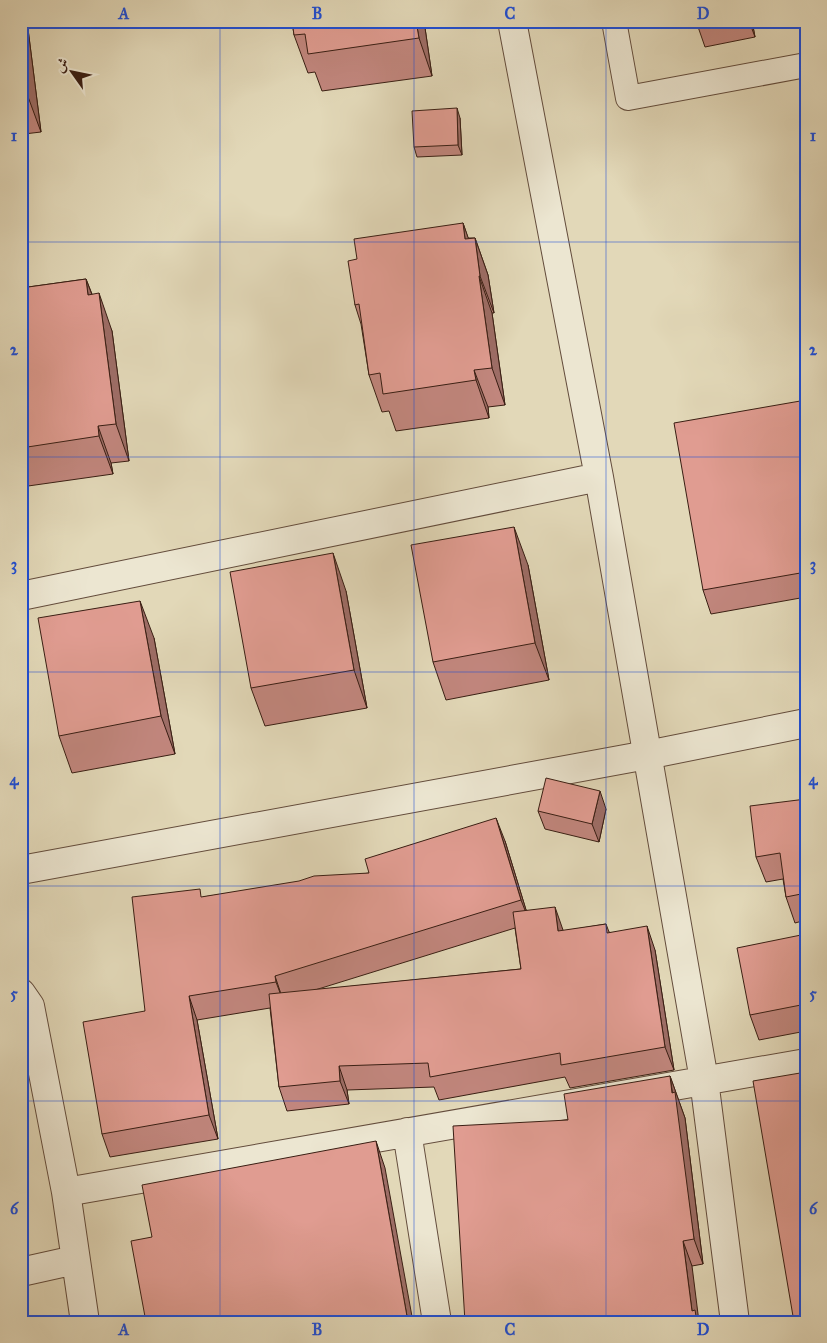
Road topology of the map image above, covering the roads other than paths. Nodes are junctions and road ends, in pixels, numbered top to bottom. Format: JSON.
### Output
{"nodes":[{"id":1,"x":512,"y":21,"type":"edge"},
{"id":2,"x":614,"y":21,"type":"edge"},
{"id":3,"x":806,"y":65,"type":"edge"},
{"id":4,"x":599,"y":477,"type":"junction"},
{"id":5,"x":21,"y":596,"type":"edge"},
{"id":6,"x":806,"y":723,"type":"edge"},
{"id":7,"x":647,"y":755,"type":"junction"},
{"id":8,"x":21,"y":870,"type":"edge"},
{"id":9,"x":21,"y":993,"type":"edge"},
{"id":10,"x":806,"y":1063,"type":"edge"},
{"id":11,"x":704,"y":1080,"type":"junction"},
{"id":12,"x":407,"y":1132,"type":"junction"},
{"id":13,"x":66,"y":1192,"type":"junction"},
{"id":14,"x":75,"y":1260,"type":"junction"},
{"id":15,"x":21,"y":1272,"type":"edge"},
{"id":16,"x":85,"y":1322,"type":"edge"},
{"id":17,"x":437,"y":1322,"type":"edge"},
{"id":18,"x":735,"y":1322,"type":"edge"}],
"edges":[{"from":1,"to":4,"type":"street"},
{"from":2,"to":3,"type":"lane"},
{"from":4,"to":5,"type":"street"},
{"from":4,"to":7,"type":"street"},
{"from":6,"to":7,"type":"street"},
{"from":7,"to":8,"type":"street"},
{"from":7,"to":11,"type":"street"},
{"from":9,"to":13,"type":"street"},
{"from":10,"to":11,"type":"street"},
{"from":11,"to":12,"type":"street"},
{"from":11,"to":18,"type":"street"},
{"from":12,"to":13,"type":"street"},
{"from":12,"to":17,"type":"street"},
{"from":13,"to":14,"type":"street"},
{"from":14,"to":15,"type":"street"},
{"from":14,"to":16,"type":"street"}]}
